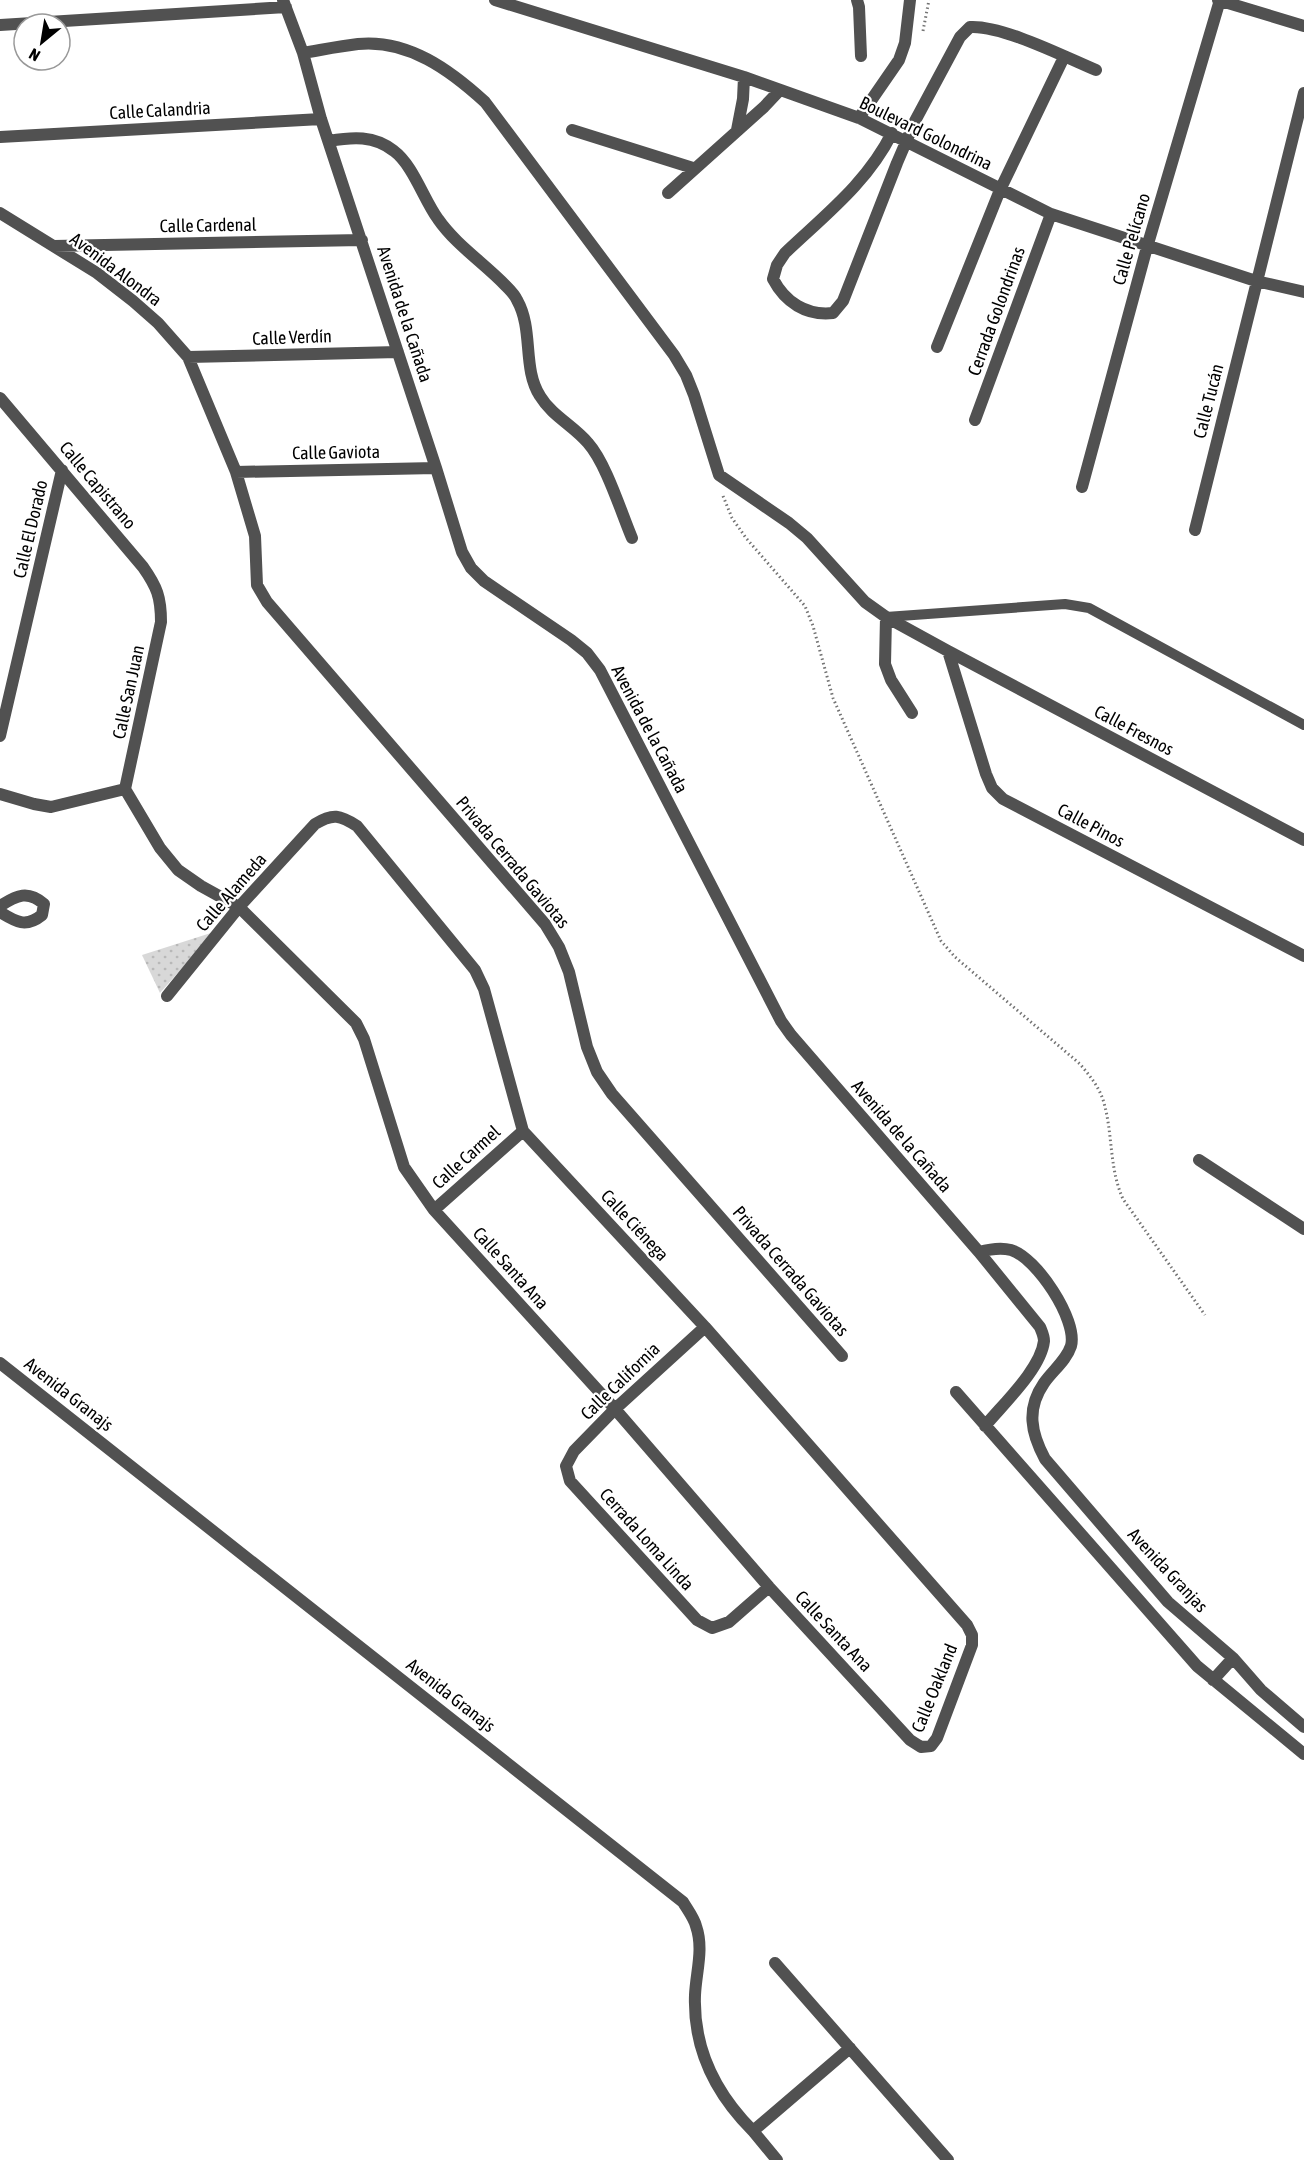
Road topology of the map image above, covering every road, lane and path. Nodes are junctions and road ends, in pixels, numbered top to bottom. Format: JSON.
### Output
{"nodes":[{"id":1,"x":495,"y":0,"type":"edge"},
{"id":2,"x":856,"y":0,"type":"edge"},
{"id":3,"x":910,"y":0,"type":"edge"},
{"id":4,"x":1219,"y":0,"type":"edge"},
{"id":5,"x":284,"y":3,"type":"edge"},
{"id":6,"x":0,"y":25,"type":"edge"},
{"id":7,"x":1304,"y":26,"type":"edge"},
{"id":8,"x":303,"y":53,"type":"junction"},
{"id":9,"x":861,"y":56,"type":"dead end"},
{"id":10,"x":1064,"y":57,"type":"junction"},
{"id":11,"x":1096,"y":70,"type":"dead end"},
{"id":12,"x":744,"y":77,"type":"junction"},
{"id":13,"x":780,"y":90,"type":"junction"},
{"id":14,"x":1304,"y":93,"type":"edge"},
{"id":15,"x":860,"y":118,"type":"junction"},
{"id":16,"x":321,"y":119,"type":"junction"},
{"id":17,"x":572,"y":130,"type":"dead end"},
{"id":18,"x":737,"y":130,"type":"junction"},
{"id":19,"x":892,"y":133,"type":"junction"},
{"id":20,"x":0,"y":137,"type":"edge"},
{"id":21,"x":329,"y":141,"type":"junction"},
{"id":22,"x":907,"y":141,"type":"junction"},
{"id":23,"x":693,"y":168,"type":"junction"},
{"id":24,"x":1000,"y":190,"type":"junction"},
{"id":25,"x":668,"y":193,"type":"dead end"},
{"id":26,"x":0,"y":213,"type":"edge"},
{"id":27,"x":1051,"y":214,"type":"junction"},
{"id":28,"x":362,"y":240,"type":"junction"},
{"id":29,"x":54,"y":246,"type":"junction"},
{"id":30,"x":1147,"y":247,"type":"junction"},
{"id":31,"x":1257,"y":281,"type":"junction"},
{"id":32,"x":1304,"y":292,"type":"edge"},
{"id":33,"x":937,"y":347,"type":"dead end"},
{"id":34,"x":398,"y":352,"type":"junction"},
{"id":35,"x":188,"y":357,"type":"junction"},
{"id":36,"x":0,"y":398,"type":"edge"},
{"id":37,"x":975,"y":420,"type":"dead end"},
{"id":38,"x":436,"y":468,"type":"junction"},
{"id":39,"x":62,"y":470,"type":"junction"},
{"id":40,"x":236,"y":472,"type":"junction"},
{"id":41,"x":719,"y":475,"type":"junction"},
{"id":42,"x":1082,"y":488,"type":"dead end"},
{"id":43,"x":1195,"y":530,"type":"dead end"},
{"id":44,"x":632,"y":538,"type":"dead end"},
{"id":45,"x":161,"y":601,"type":"joint"},
{"id":46,"x":886,"y":617,"type":"junction"},
{"id":47,"x":948,"y":651,"type":"junction"},
{"id":48,"x":912,"y":713,"type":"dead end"},
{"id":49,"x":1304,"y":725,"type":"edge"},
{"id":50,"x":0,"y":736,"type":"edge"},
{"id":51,"x":125,"y":789,"type":"junction"},
{"id":52,"x":0,"y":794,"type":"edge"},
{"id":53,"x":327,"y":816,"type":"joint"},
{"id":54,"x":1304,"y":840,"type":"edge"},
{"id":55,"x":0,"y":906,"type":"edge"},
{"id":56,"x":239,"y":907,"type":"junction"},
{"id":57,"x":0,"y":912,"type":"edge"},
{"id":58,"x":1304,"y":956,"type":"edge"},
{"id":59,"x":167,"y":996,"type":"dead end"},
{"id":60,"x":523,"y":1131,"type":"junction"},
{"id":61,"x":1199,"y":1160,"type":"dead end"},
{"id":62,"x":434,"y":1210,"type":"junction"},
{"id":63,"x":1304,"y":1229,"type":"edge"},
{"id":64,"x":979,"y":1252,"type":"junction"},
{"id":65,"x":1205,"y":1315,"type":"dead end"},
{"id":66,"x":705,"y":1326,"type":"junction"},
{"id":67,"x":842,"y":1356,"type":"dead end"},
{"id":68,"x":0,"y":1363,"type":"edge"},
{"id":69,"x":1029,"y":1372,"type":"junction"},
{"id":70,"x":1044,"y":1383,"type":"junction"},
{"id":71,"x":956,"y":1392,"type":"dead end"},
{"id":72,"x":615,"y":1409,"type":"junction"},
{"id":73,"x":985,"y":1426,"type":"junction"},
{"id":74,"x":566,"y":1466,"type":"joint"},
{"id":75,"x":769,"y":1587,"type":"junction"},
{"id":76,"x":972,"y":1635,"type":"joint"},
{"id":77,"x":1233,"y":1658,"type":"junction"},
{"id":78,"x":1213,"y":1680,"type":"junction"},
{"id":79,"x":1304,"y":1727,"type":"edge"},
{"id":80,"x":921,"y":1747,"type":"joint"},
{"id":81,"x":1304,"y":1754,"type":"edge"},
{"id":82,"x":775,"y":1963,"type":"dead end"},
{"id":83,"x":850,"y":2048,"type":"junction"},
{"id":84,"x":753,"y":2131,"type":"junction"},
{"id":85,"x":777,"y":2160,"type":"edge"},
{"id":86,"x":948,"y":2160,"type":"edge"}],
"edges":[{"from":1,"to":12,"type":"street","name":"Boulevard Golondrina"},
{"from":2,"to":9,"type":"street"},
{"from":3,"to":15,"type":"street"},
{"from":4,"to":7,"type":"street"},
{"from":4,"to":30,"type":"street","name":"Calle Pelícano"},
{"from":5,"to":6,"type":"street"},
{"from":5,"to":8,"type":"street","name":"Avenida de la Cañada"},
{"from":8,"to":16,"type":"street","name":"Avenida de la Cañada"},
{"from":8,"to":41,"type":"street"},
{"from":10,"to":11,"type":"street"},
{"from":10,"to":22,"type":"street"},
{"from":10,"to":24,"type":"street"},
{"from":12,"to":13,"type":"street","name":"Boulevard Golondrina"},
{"from":12,"to":18,"type":"street"},
{"from":13,"to":15,"type":"street","name":"Boulevard Golondrina"},
{"from":13,"to":18,"type":"street"},
{"from":14,"to":31,"type":"street","name":"Calle Tucán"},
{"from":15,"to":19,"type":"street","name":"Boulevard Golondrina"},
{"from":16,"to":20,"type":"street","name":"Calle Calandria"},
{"from":16,"to":21,"type":"street","name":"Avenida de la Cañada"},
{"from":17,"to":23,"type":"street"},
{"from":18,"to":23,"type":"street"},
{"from":19,"to":22,"type":"street","name":"Boulevard Golondrina"},
{"from":19,"to":22,"type":"street"},
{"from":21,"to":28,"type":"street","name":"Avenida de la Cañada"},
{"from":21,"to":44,"type":"street"},
{"from":22,"to":24,"type":"street","name":"Boulevard Golondrina"},
{"from":23,"to":25,"type":"street"},
{"from":24,"to":27,"type":"street","name":"Boulevard Golondrina"},
{"from":24,"to":33,"type":"street"},
{"from":26,"to":29,"type":"street","name":"Avenida Alondra"},
{"from":27,"to":30,"type":"street","name":"Boulevard Golondrina"},
{"from":27,"to":37,"type":"street","name":"Cerrada Golondrinas"},
{"from":28,"to":29,"type":"street","name":"Calle Cardenal"},
{"from":28,"to":34,"type":"street","name":"Avenida de la Cañada"},
{"from":29,"to":35,"type":"street","name":"Avenida Alondra"},
{"from":30,"to":31,"type":"street","name":"Boulevard Golondrina"},
{"from":30,"to":42,"type":"street","name":"Calle Pelícano"},
{"from":31,"to":32,"type":"street","name":"Boulevard Golondrina"},
{"from":31,"to":43,"type":"street","name":"Calle Tucán"},
{"from":34,"to":35,"type":"street","name":"Calle Verdín"},
{"from":34,"to":38,"type":"street","name":"Avenida de la Cañada"},
{"from":35,"to":40,"type":"street","name":"Avenida Alondra"},
{"from":36,"to":39,"type":"street","name":"Calle Capistrano"},
{"from":38,"to":40,"type":"street","name":"Calle Gaviota"},
{"from":38,"to":64,"type":"street","name":"Avenida de la Cañada"},
{"from":39,"to":45,"type":"street","name":"Calle Capistrano"},
{"from":39,"to":50,"type":"street","name":"Calle El Dorado"},
{"from":40,"to":67,"type":"street","name":"Privada Cerrada Gaviotas"},
{"from":41,"to":46,"type":"street","name":"Calle Fresnos"},
{"from":41,"to":65,"type":"path"},
{"from":45,"to":51,"type":"street","name":"Calle San Juan"},
{"from":46,"to":47,"type":"street","name":"Calle Fresnos"},
{"from":46,"to":48,"type":"street"},
{"from":46,"to":49,"type":"street"},
{"from":47,"to":54,"type":"street","name":"Calle Fresnos"},
{"from":47,"to":58,"type":"street","name":"Calle Pinos"},
{"from":51,"to":52,"type":"street"},
{"from":51,"to":56,"type":"street","name":"Calle Santa Ana"},
{"from":53,"to":56,"type":"street","name":"Calle Alameda"},
{"from":53,"to":60,"type":"street","name":"Calle Ciénega"},
{"from":55,"to":57,"type":"street"},
{"from":56,"to":59,"type":"street","name":"Calle Alameda"},
{"from":56,"to":62,"type":"street","name":"Calle Santa Ana"},
{"from":60,"to":62,"type":"street","name":"Calle Carmel"},
{"from":60,"to":66,"type":"street","name":"Calle Ciénega"},
{"from":61,"to":63,"type":"street"},
{"from":62,"to":72,"type":"street","name":"Calle Santa Ana"},
{"from":64,"to":69,"type":"street","name":"Avenida de la Cañada"},
{"from":64,"to":70,"type":"street","name":"Avenida Granjas"},
{"from":66,"to":72,"type":"street","name":"Calle California"},
{"from":66,"to":76,"type":"street","name":"Calle Ciénega"},
{"from":68,"to":84,"type":"street","name":"Avenida Granajs"},
{"from":69,"to":70,"type":"street"},
{"from":69,"to":73,"type":"street","name":"Avenida de la Cañada"},
{"from":70,"to":77,"type":"street","name":"Avenida Granjas"},
{"from":71,"to":73,"type":"street"},
{"from":72,"to":74,"type":"street","name":"Calle California"},
{"from":72,"to":75,"type":"street","name":"Calle Santa Ana"},
{"from":73,"to":78,"type":"street"},
{"from":74,"to":75,"type":"street","name":"Cerrada Loma Linda"},
{"from":75,"to":80,"type":"street","name":"Calle Santa Ana"},
{"from":76,"to":80,"type":"street","name":"Calle Oakland"},
{"from":77,"to":78,"type":"street"},
{"from":77,"to":79,"type":"street","name":"Avenida Granjas"},
{"from":78,"to":81,"type":"street"},
{"from":82,"to":83,"type":"street"},
{"from":83,"to":84,"type":"street"},
{"from":83,"to":86,"type":"street"},
{"from":84,"to":85,"type":"street","name":"Avenida Granajs"}]}
